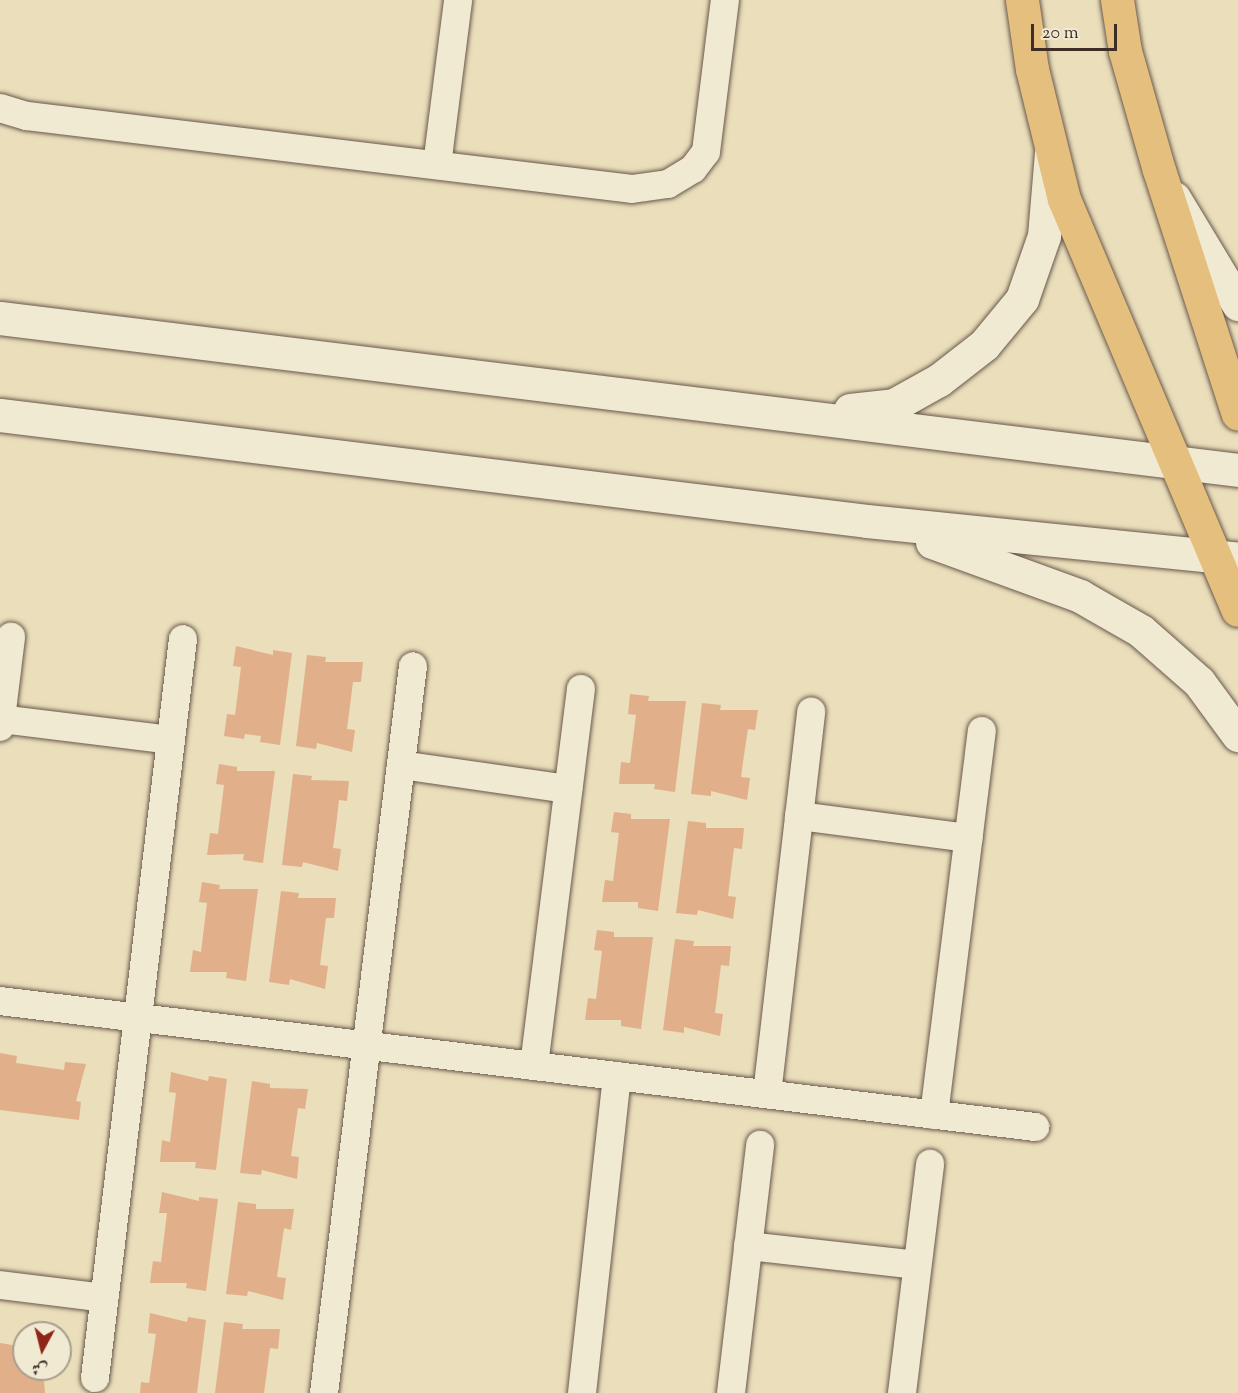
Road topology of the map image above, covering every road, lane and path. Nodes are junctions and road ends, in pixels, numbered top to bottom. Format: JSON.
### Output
{"nodes":[{"id":1,"x":458,"y":0,"type":"edge"},
{"id":2,"x":725,"y":0,"type":"edge"},
{"id":3,"x":1022,"y":0,"type":"edge"},
{"id":4,"x":1118,"y":0,"type":"edge"},
{"id":5,"x":0,"y":108,"type":"edge"},
{"id":6,"x":1052,"y":145,"type":"junction"},
{"id":7,"x":437,"y":165,"type":"junction"},
{"id":8,"x":1162,"y":178,"type":"junction"},
{"id":9,"x":1238,"y":304,"type":"edge"},
{"id":10,"x":0,"y":318,"type":"edge"},
{"id":11,"x":1238,"y":414,"type":"edge"},
{"id":12,"x":0,"y":415,"type":"edge"},
{"id":13,"x":802,"y":416,"type":"junction"},
{"id":14,"x":1174,"y":462,"type":"junction"},
{"id":15,"x":1238,"y":470,"type":"edge"},
{"id":16,"x":867,"y":521,"type":"junction"},
{"id":17,"x":1226,"y":558,"type":"edge"},
{"id":18,"x":1238,"y":610,"type":"edge"},
{"id":19,"x":11,"y":637,"type":"dead end"},
{"id":20,"x":183,"y":639,"type":"dead end"},
{"id":21,"x":413,"y":666,"type":"dead end"},
{"id":22,"x":581,"y":689,"type":"dead end"},
{"id":23,"x":811,"y":712,"type":"dead end"},
{"id":24,"x":0,"y":723,"type":"edge"},
{"id":25,"x":982,"y":731,"type":"dead end"},
{"id":26,"x":1238,"y":735,"type":"edge"},
{"id":27,"x":171,"y":741,"type":"junction"},
{"id":28,"x":401,"y":765,"type":"junction"},
{"id":29,"x":568,"y":789,"type":"junction"},
{"id":30,"x":799,"y":816,"type":"junction"},
{"id":31,"x":969,"y":838,"type":"junction"},
{"id":32,"x":0,"y":1001,"type":"edge"},
{"id":33,"x":138,"y":1018,"type":"junction"},
{"id":34,"x":367,"y":1046,"type":"junction"},
{"id":35,"x":534,"y":1066,"type":"junction"},
{"id":36,"x":617,"y":1076,"type":"junction"},
{"id":37,"x":767,"y":1094,"type":"junction"},
{"id":38,"x":934,"y":1115,"type":"junction"},
{"id":39,"x":1035,"y":1127,"type":"dead end"},
{"id":40,"x":760,"y":1145,"type":"dead end"},
{"id":41,"x":930,"y":1164,"type":"dead end"},
{"id":42,"x":748,"y":1246,"type":"junction"},
{"id":43,"x":918,"y":1265,"type":"junction"},
{"id":44,"x":0,"y":1285,"type":"edge"},
{"id":45,"x":104,"y":1299,"type":"junction"},
{"id":46,"x":95,"y":1378,"type":"dead end"},
{"id":47,"x":324,"y":1393,"type":"edge"},
{"id":48,"x":582,"y":1393,"type":"edge"},
{"id":49,"x":730,"y":1393,"type":"edge"},
{"id":50,"x":902,"y":1393,"type":"edge"}],
"edges":[{"from":1,"to":7,"type":"street"},
{"from":2,"to":7,"type":"street"},
{"from":3,"to":6,"type":"main road"},
{"from":4,"to":8,"type":"main road"},
{"from":5,"to":7,"type":"street"},
{"from":6,"to":13,"type":"main road"},
{"from":6,"to":14,"type":"main road"},
{"from":8,"to":9,"type":"main road"},
{"from":8,"to":11,"type":"main road"},
{"from":10,"to":13,"type":"main road"},
{"from":12,"to":16,"type":"main road"},
{"from":13,"to":14,"type":"main road"},
{"from":14,"to":15,"type":"main road"},
{"from":14,"to":17,"type":"main road"},
{"from":16,"to":17,"type":"main road"},
{"from":16,"to":26,"type":"main road"},
{"from":17,"to":18,"type":"main road"},
{"from":19,"to":24,"type":"street"},
{"from":20,"to":27,"type":"street"},
{"from":21,"to":28,"type":"street"},
{"from":22,"to":29,"type":"street"},
{"from":23,"to":30,"type":"street"},
{"from":24,"to":27,"type":"street"},
{"from":25,"to":31,"type":"street"},
{"from":27,"to":33,"type":"street"},
{"from":28,"to":29,"type":"street"},
{"from":28,"to":34,"type":"street"},
{"from":29,"to":35,"type":"street"},
{"from":30,"to":31,"type":"street"},
{"from":30,"to":37,"type":"street"},
{"from":31,"to":38,"type":"street"},
{"from":32,"to":33,"type":"street"},
{"from":33,"to":34,"type":"street"},
{"from":33,"to":45,"type":"street"},
{"from":34,"to":35,"type":"street"},
{"from":34,"to":47,"type":"street"},
{"from":35,"to":36,"type":"street"},
{"from":36,"to":37,"type":"street"},
{"from":36,"to":48,"type":"street"},
{"from":37,"to":38,"type":"street"},
{"from":38,"to":39,"type":"street"},
{"from":40,"to":42,"type":"street"},
{"from":41,"to":43,"type":"street"},
{"from":42,"to":43,"type":"street"},
{"from":42,"to":49,"type":"street"},
{"from":43,"to":50,"type":"street"},
{"from":44,"to":45,"type":"street"},
{"from":45,"to":46,"type":"street"}]}
